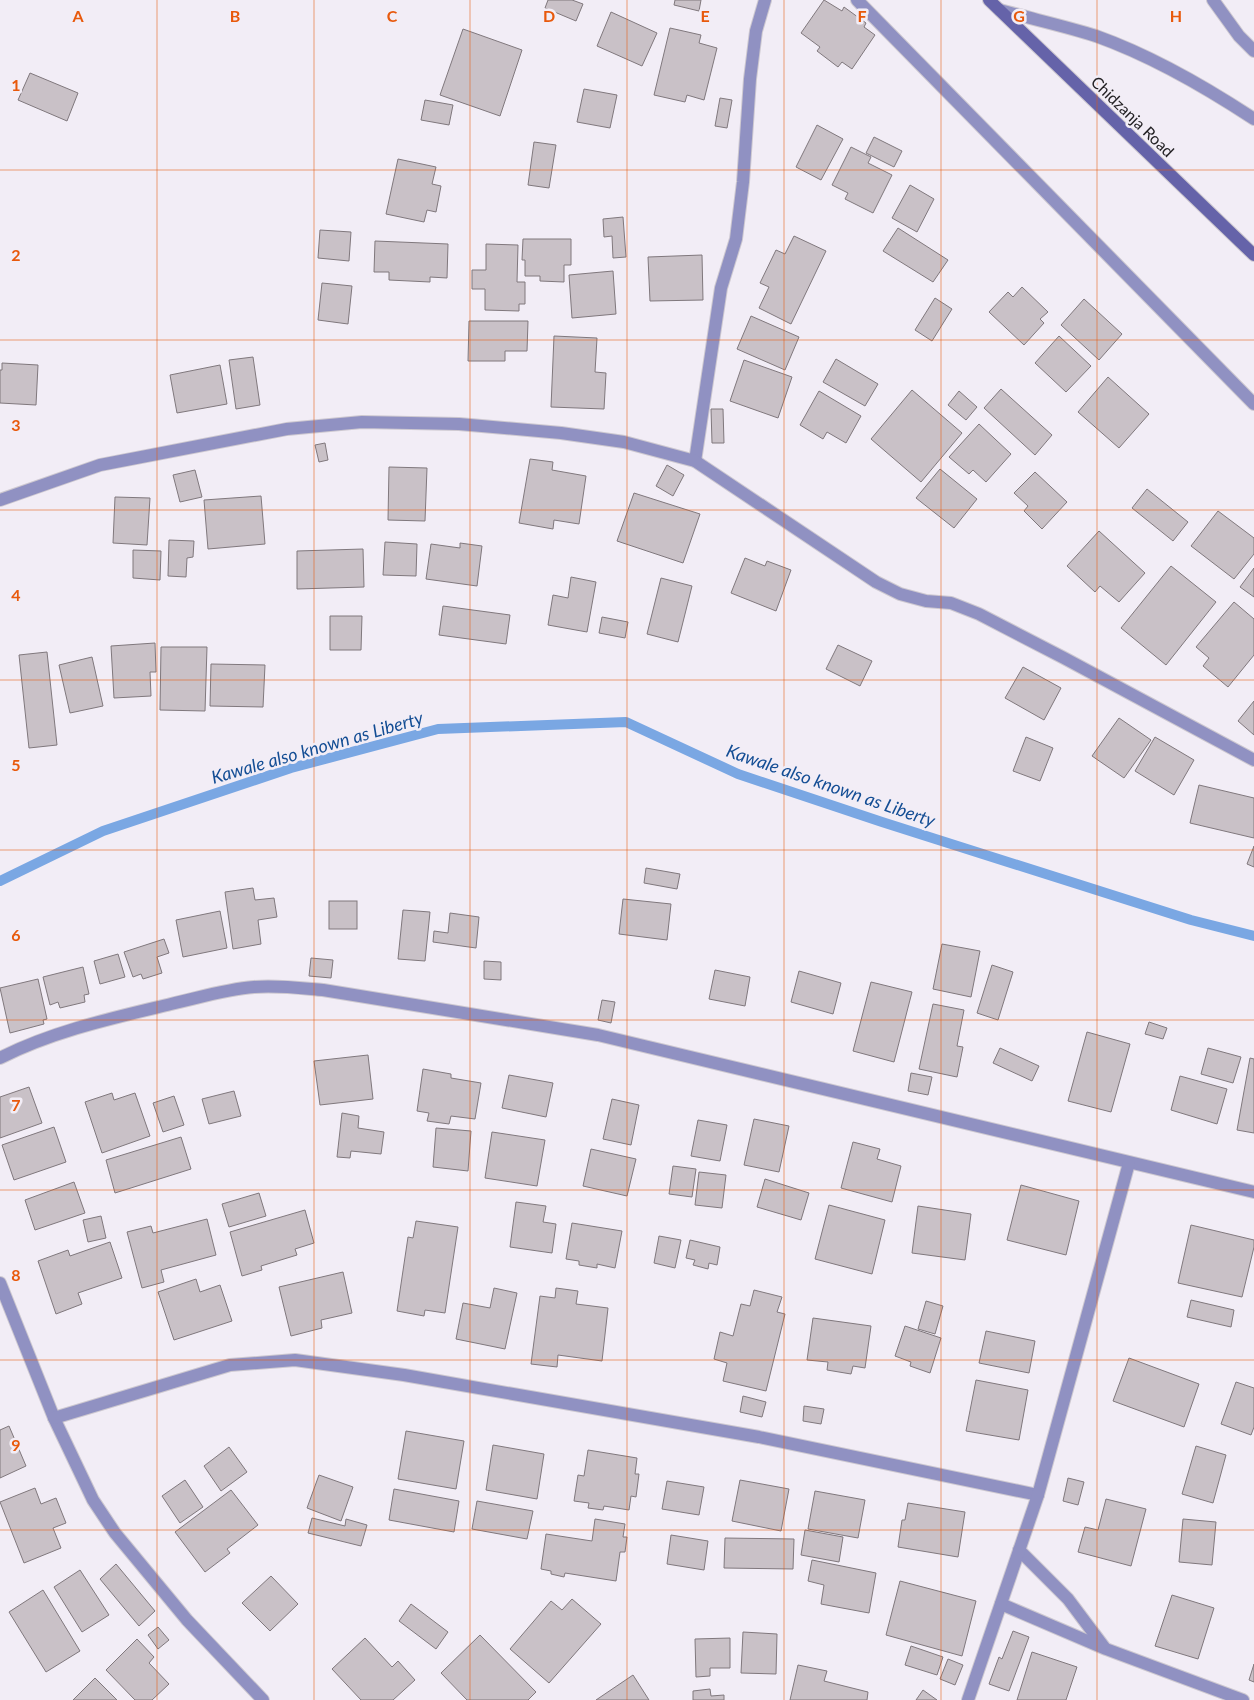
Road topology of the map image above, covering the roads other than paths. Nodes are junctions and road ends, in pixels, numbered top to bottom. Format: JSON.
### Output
{"nodes":[{"id":1,"x":765,"y":0,"type":"edge"},
{"id":2,"x":857,"y":0,"type":"edge"},
{"id":3,"x":989,"y":0,"type":"edge"},
{"id":4,"x":1213,"y":0,"type":"edge"},
{"id":5,"x":1000,"y":10,"type":"junction"},
{"id":6,"x":1254,"y":51,"type":"edge"},
{"id":7,"x":1254,"y":119,"type":"edge"},
{"id":8,"x":1254,"y":255,"type":"edge"},
{"id":9,"x":1254,"y":404,"type":"edge"},
{"id":10,"x":695,"y":461,"type":"junction"},
{"id":11,"x":0,"y":500,"type":"edge"},
{"id":12,"x":1254,"y":760,"type":"edge"},
{"id":13,"x":0,"y":1058,"type":"edge"},
{"id":14,"x":1129,"y":1163,"type":"junction"},
{"id":15,"x":1254,"y":1192,"type":"edge"},
{"id":16,"x":0,"y":1284,"type":"edge"},
{"id":17,"x":54,"y":1418,"type":"junction"},
{"id":18,"x":1038,"y":1495,"type":"junction"},
{"id":19,"x":1019,"y":1550,"type":"junction"},
{"id":20,"x":1001,"y":1604,"type":"junction"},
{"id":21,"x":1106,"y":1649,"type":"junction"},
{"id":22,"x":263,"y":1700,"type":"edge"},
{"id":23,"x":968,"y":1700,"type":"edge"},
{"id":24,"x":1243,"y":1700,"type":"edge"}],
"edges":[{"from":1,"to":10,"type":"street"},
{"from":2,"to":9,"type":"street"},
{"from":3,"to":5,"type":"street","name":"Chidzanja Road"},
{"from":4,"to":6,"type":"street"},
{"from":5,"to":7,"type":"street"},
{"from":5,"to":8,"type":"street","name":"Chidzanja Road"},
{"from":10,"to":11,"type":"street"},
{"from":10,"to":12,"type":"street"},
{"from":13,"to":14,"type":"street"},
{"from":14,"to":15,"type":"street"},
{"from":14,"to":18,"type":"street"},
{"from":16,"to":17,"type":"street"},
{"from":17,"to":18,"type":"street"},
{"from":17,"to":22,"type":"street"},
{"from":18,"to":19,"type":"street"},
{"from":19,"to":20,"type":"street"},
{"from":19,"to":21,"type":"street"},
{"from":20,"to":21,"type":"street"},
{"from":20,"to":23,"type":"street"},
{"from":21,"to":24,"type":"street"}]}
